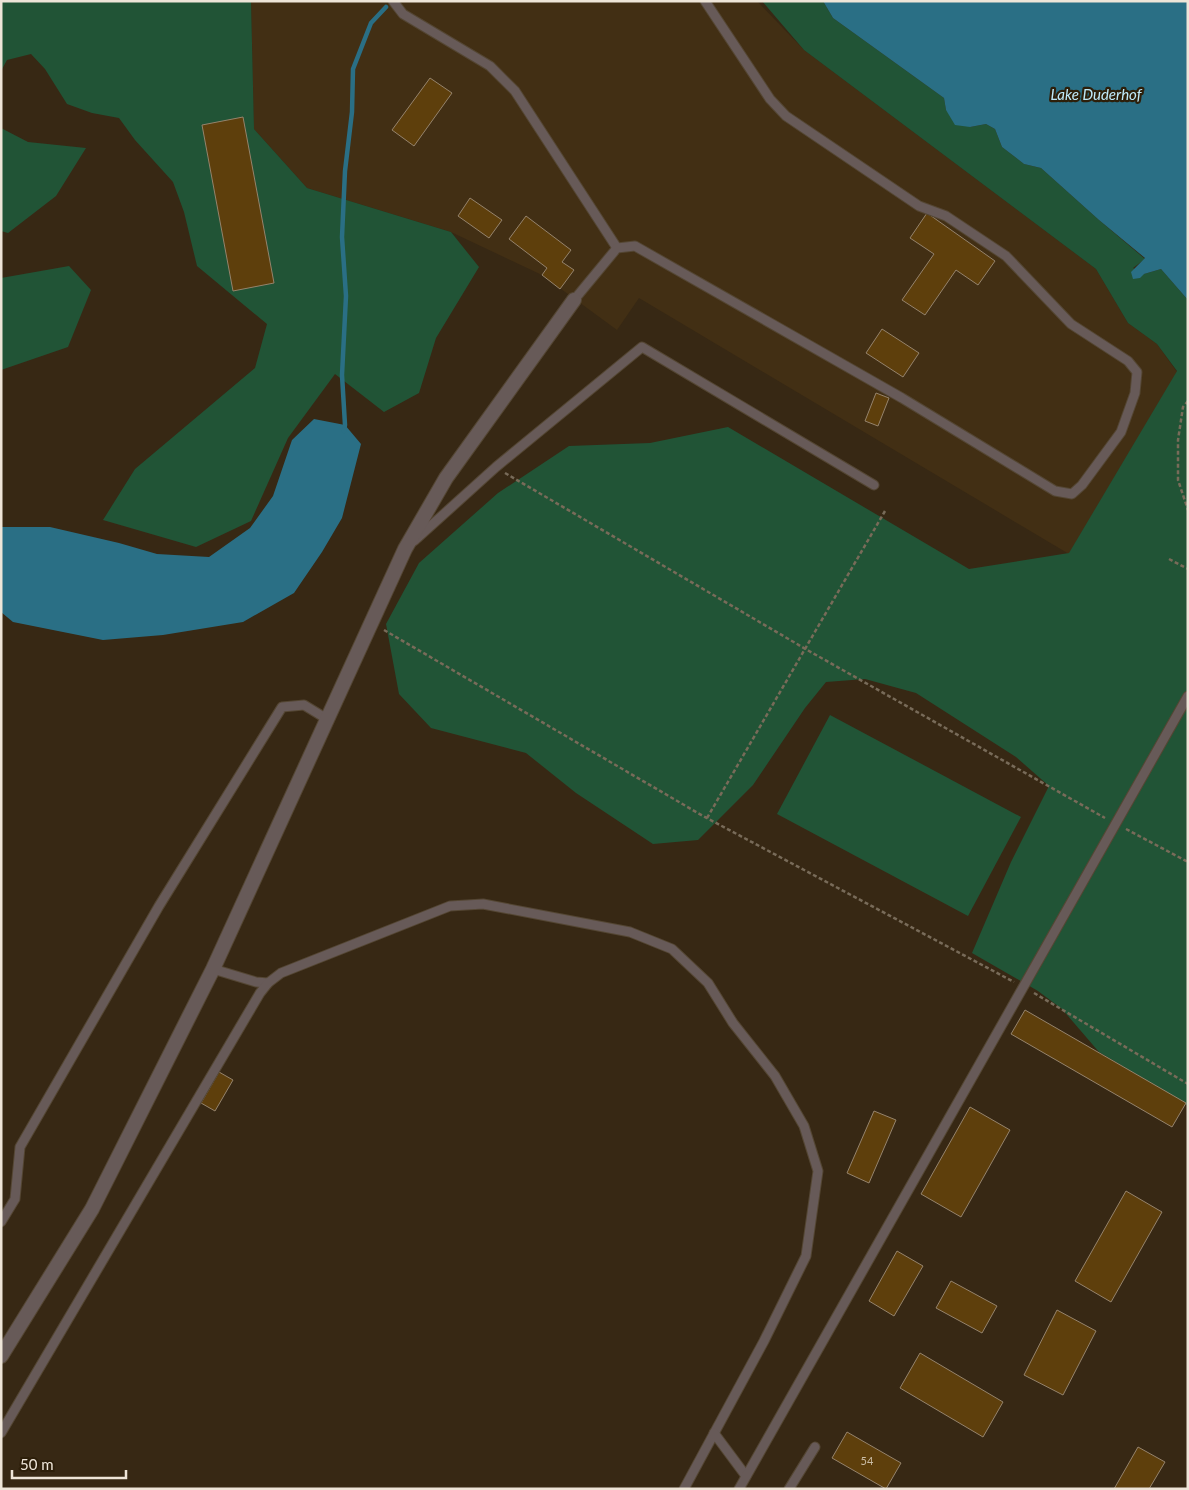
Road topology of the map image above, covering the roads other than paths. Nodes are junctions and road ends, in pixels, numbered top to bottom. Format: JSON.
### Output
{"nodes":[{"id":1,"x":393,"y":1,"type":"edge"},
{"id":2,"x":705,"y":1,"type":"edge"},
{"id":3,"x":616,"y":248,"type":"junction"},
{"id":4,"x":574,"y":300,"type":"joint"},
{"id":5,"x":874,"y":485,"type":"dead end"},
{"id":6,"x":405,"y":549,"type":"junction"},
{"id":7,"x":1188,"y":696,"type":"edge"},
{"id":8,"x":327,"y":719,"type":"junction"},
{"id":9,"x":213,"y":969,"type":"junction"},
{"id":10,"x":268,"y":983,"type":"junction"},
{"id":11,"x":1,"y":1222,"type":"edge"},
{"id":12,"x":1,"y":1356,"type":"edge"},
{"id":13,"x":1,"y":1433,"type":"edge"},
{"id":14,"x":714,"y":1433,"type":"junction"},
{"id":15,"x":816,"y":1448,"type":"dead end"},
{"id":16,"x":746,"y":1476,"type":"junction"},
{"id":17,"x":684,"y":1489,"type":"edge"},
{"id":18,"x":739,"y":1489,"type":"edge"},
{"id":19,"x":790,"y":1489,"type":"edge"}],
"edges":[{"from":1,"to":3,"type":"lane"},
{"from":2,"to":3,"type":"lane"},
{"from":3,"to":4,"type":"lane"},
{"from":4,"to":6,"type":"street"},
{"from":5,"to":6,"type":"lane"},
{"from":6,"to":8,"type":"street"},
{"from":7,"to":16,"type":"lane"},
{"from":8,"to":9,"type":"street"},
{"from":8,"to":11,"type":"lane"},
{"from":9,"to":10,"type":"lane"},
{"from":9,"to":12,"type":"street"},
{"from":10,"to":13,"type":"lane"},
{"from":10,"to":14,"type":"lane"},
{"from":14,"to":16,"type":"lane"},
{"from":14,"to":17,"type":"lane"},
{"from":15,"to":19,"type":"lane"},
{"from":16,"to":18,"type":"lane"}]}
